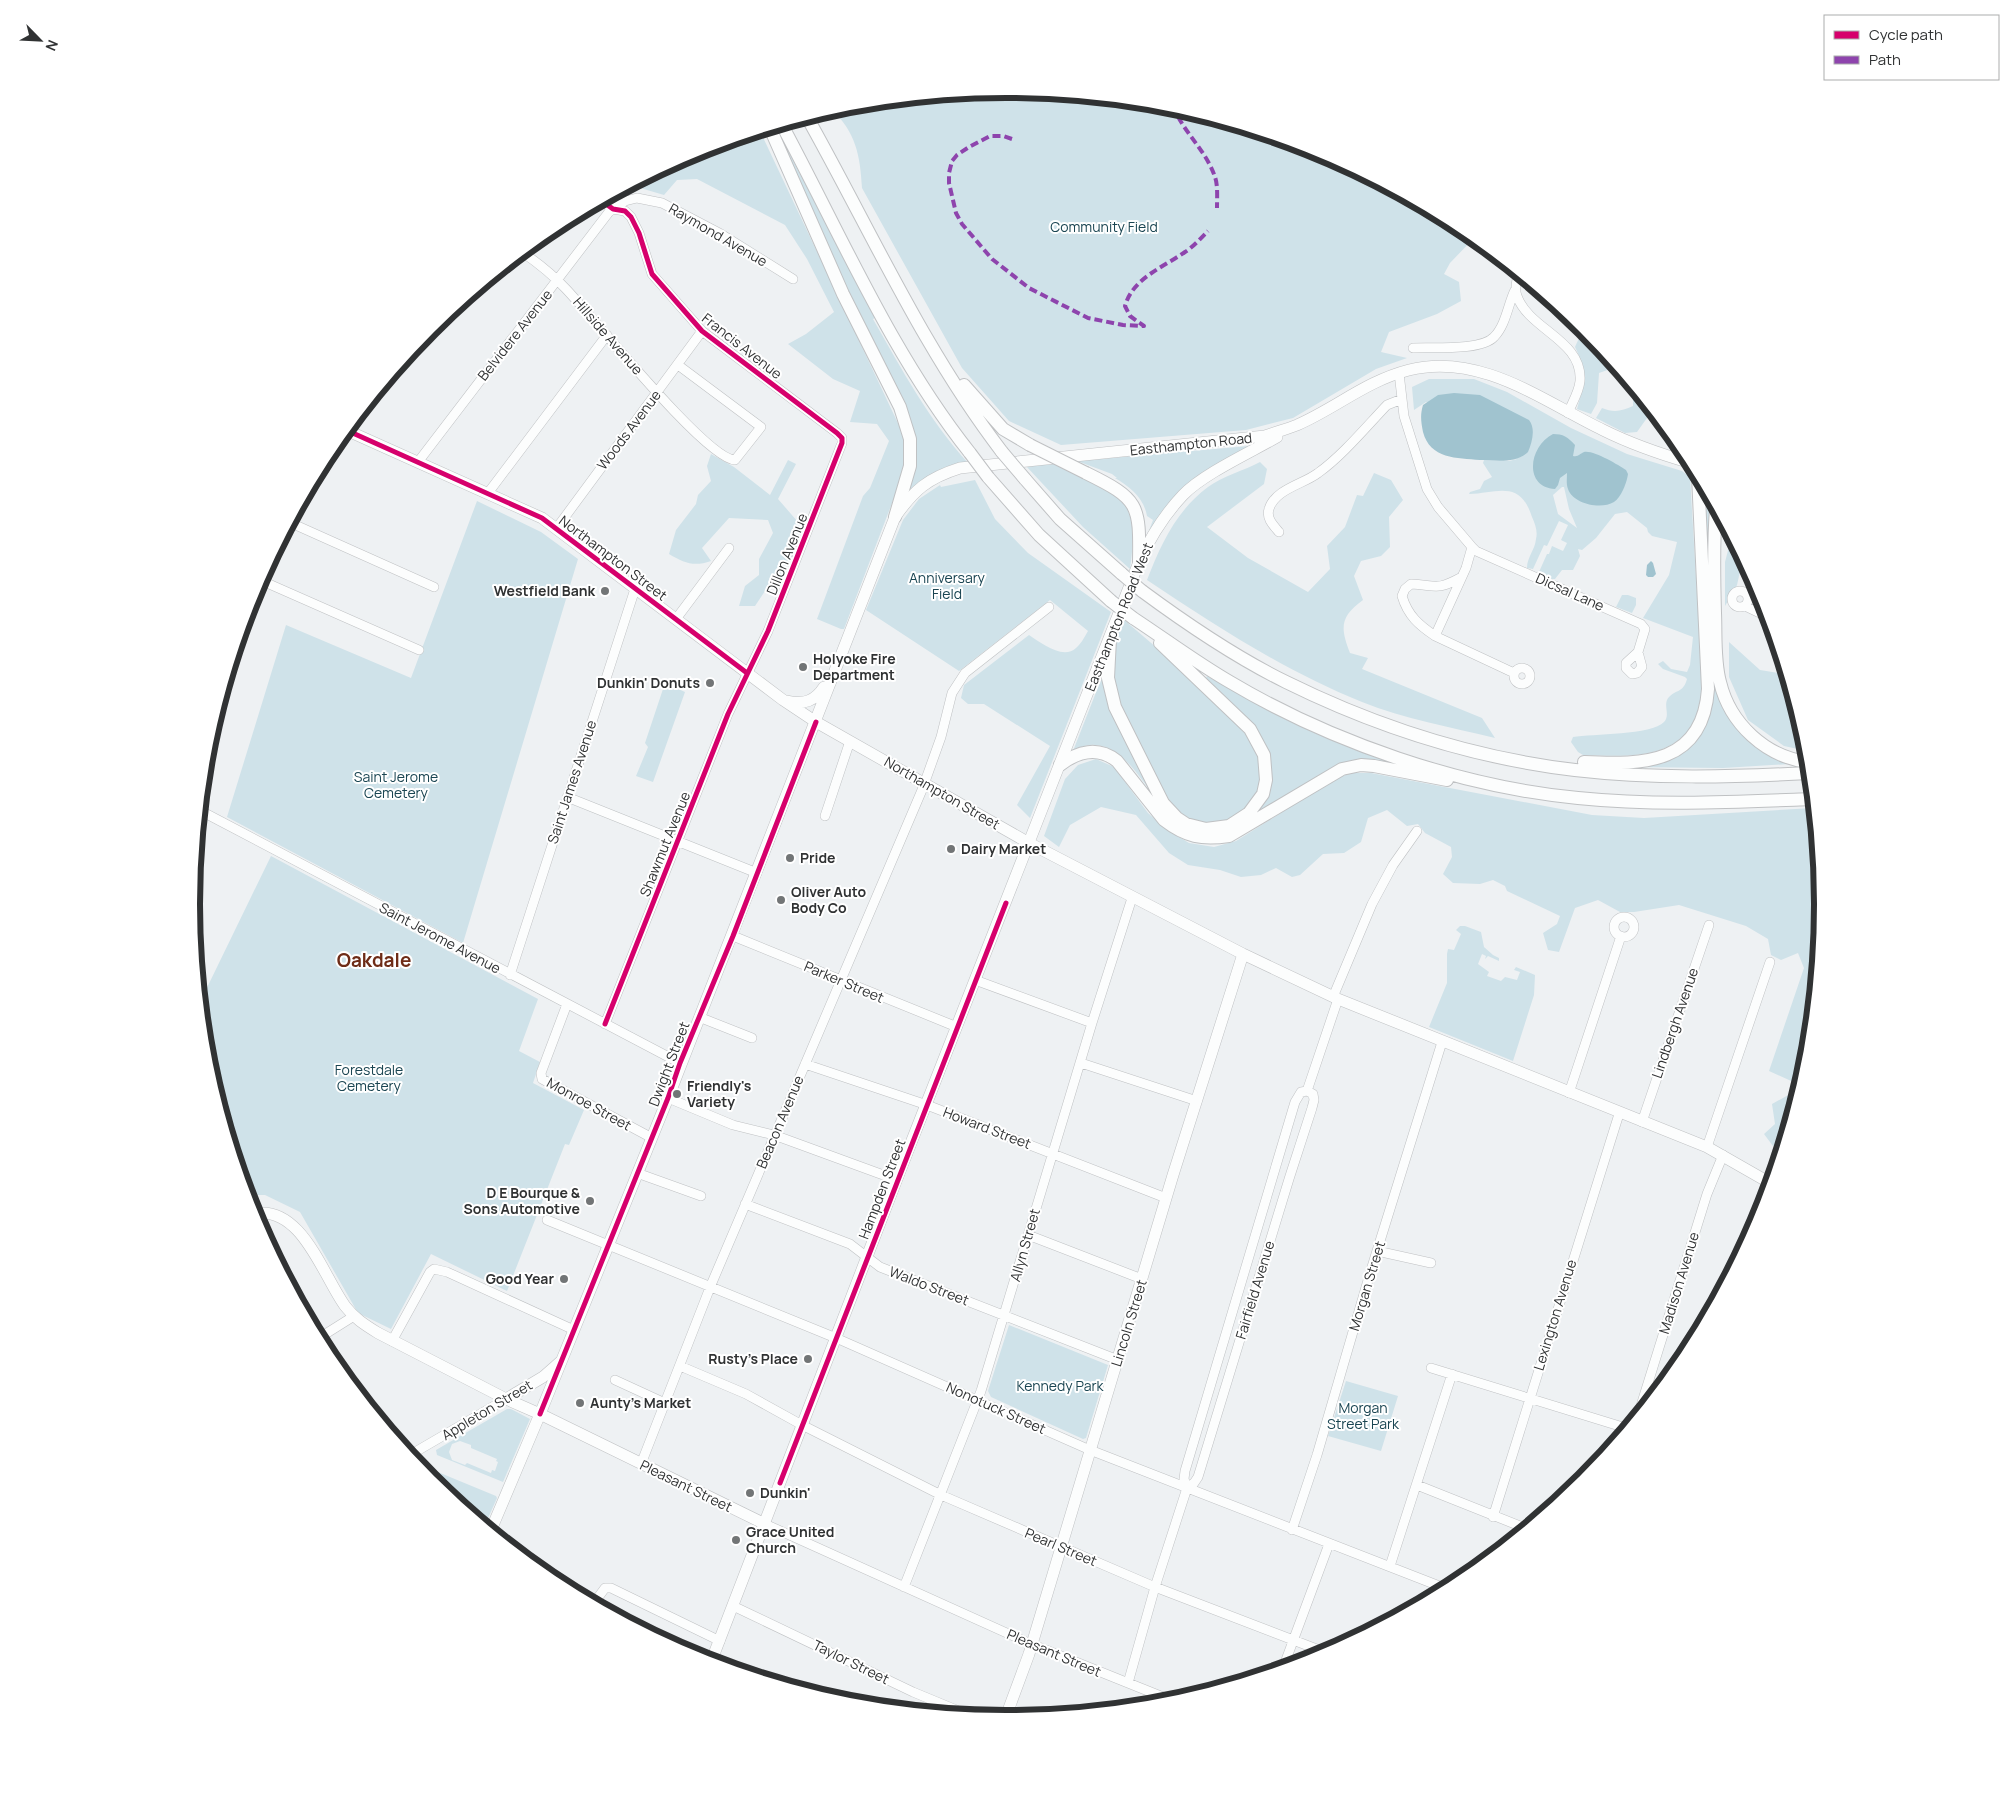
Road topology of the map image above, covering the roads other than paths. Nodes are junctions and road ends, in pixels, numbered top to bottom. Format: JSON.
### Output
{"nodes":[{"id":1,"x":810,"y":122,"type":"edge"},
{"id":2,"x":784,"y":129,"type":"edge"},
{"id":3,"x":772,"y":133,"type":"edge"},
{"id":4,"x":607,"y":204,"type":"edge"},
{"id":5,"x":613,"y":209,"type":"junction"},
{"id":6,"x":527,"y":256,"type":"edge"},
{"id":7,"x":793,"y":278,"type":"dead end"},
{"id":8,"x":558,"y":280,"type":"junction"},
{"id":9,"x":1517,"y":280,"type":"edge"},
{"id":10,"x":1515,"y":290,"type":"junction"},
{"id":11,"x":702,"y":331,"type":"junction"},
{"id":12,"x":606,"y":335,"type":"junction"},
{"id":13,"x":926,"y":337,"type":"junction"},
{"id":14,"x":1413,"y":348,"type":"dead end"},
{"id":15,"x":678,"y":365,"type":"junction"},
{"id":16,"x":1398,"y":373,"type":"junction"},
{"id":17,"x":658,"y":393,"type":"junction"},
{"id":18,"x":1402,"y":399,"type":"junction"},
{"id":19,"x":1568,"y":413,"type":"junction"},
{"id":20,"x":1298,"y":424,"type":"junction"},
{"id":21,"x":353,"y":433,"type":"edge"},
{"id":22,"x":842,"y":441,"type":"joint"},
{"id":23,"x":1680,"y":460,"type":"edge"},
{"id":24,"x":418,"y":462,"type":"junction"},
{"id":25,"x":1699,"y":490,"type":"edge"},
{"id":26,"x":488,"y":493,"type":"junction"},
{"id":27,"x":895,"y":517,"type":"junction"},
{"id":28,"x":1715,"y":520,"type":"edge"},
{"id":29,"x":296,"y":525,"type":"edge"},
{"id":30,"x":556,"y":528,"type":"junction"},
{"id":31,"x":1279,"y":532,"type":"dead end"},
{"id":32,"x":1472,"y":547,"type":"junction"},
{"id":33,"x":728,"y":548,"type":"dead end"},
{"id":34,"x":1139,"y":562,"type":"junction"},
{"id":35,"x":1461,"y":578,"type":"junction"},
{"id":36,"x":267,"y":583,"type":"edge"},
{"id":37,"x":434,"y":587,"type":"dead end"},
{"id":38,"x":635,"y":589,"type":"junction"},
{"id":39,"x":1744,"y":606,"type":"dead end"},
{"id":40,"x":1049,"y":607,"type":"dead end"},
{"id":41,"x":1759,"y":613,"type":"edge"},
{"id":42,"x":1132,"y":618,"type":"junction"},
{"id":43,"x":676,"y":619,"type":"junction"},
{"id":44,"x":1435,"y":636,"type":"junction"},
{"id":45,"x":1110,"y":639,"type":"junction"},
{"id":46,"x":419,"y":650,"type":"dead end"},
{"id":47,"x":1638,"y":652,"type":"dead end"},
{"id":48,"x":834,"y":672,"type":"junction"},
{"id":49,"x":747,"y":673,"type":"junction"},
{"id":50,"x":1514,"y":673,"type":"dead end"},
{"id":51,"x":782,"y":700,"type":"junction"},
{"id":52,"x":816,"y":722,"type":"junction"},
{"id":53,"x":850,"y":741,"type":"junction"},
{"id":54,"x":1482,"y":754,"type":"junction"},
{"id":55,"x":1800,"y":761,"type":"edge"},
{"id":56,"x":1060,"y":764,"type":"junction"},
{"id":57,"x":1802,"y":772,"type":"edge"},
{"id":58,"x":925,"y":783,"type":"junction"},
{"id":59,"x":1521,"y":790,"type":"junction"},
{"id":60,"x":567,"y":797,"type":"junction"},
{"id":61,"x":1807,"y":799,"type":"edge"},
{"id":62,"x":206,"y":813,"type":"edge"},
{"id":63,"x":825,"y":816,"type":"dead end"},
{"id":64,"x":1418,"y":831,"type":"dead end"},
{"id":65,"x":678,"y":841,"type":"junction"},
{"id":66,"x":1029,"y":843,"type":"junction"},
{"id":67,"x":757,"y":873,"type":"junction"},
{"id":68,"x":1132,"y":898,"type":"junction"},
{"id":69,"x":1709,"y":925,"type":"dead end"},
{"id":70,"x":732,"y":936,"type":"junction"},
{"id":71,"x":1621,"y":936,"type":"dead end"},
{"id":72,"x":1243,"y":954,"type":"junction"},
{"id":73,"x":1770,"y":962,"type":"dead end"},
{"id":74,"x":510,"y":975,"type":"junction"},
{"id":75,"x":841,"y":980,"type":"junction"},
{"id":76,"x":975,"y":980,"type":"junction"},
{"id":77,"x":1336,"y":998,"type":"junction"},
{"id":78,"x":567,"y":1004,"type":"junction"},
{"id":79,"x":699,"y":1017,"type":"junction"},
{"id":80,"x":1092,"y":1023,"type":"junction"},
{"id":81,"x":605,"y":1024,"type":"junction"},
{"id":82,"x":957,"y":1027,"type":"junction"},
{"id":83,"x":752,"y":1038,"type":"dead end"},
{"id":84,"x":1442,"y":1042,"type":"junction"},
{"id":85,"x":680,"y":1063,"type":"junction"},
{"id":86,"x":1080,"y":1063,"type":"junction"},
{"id":87,"x":805,"y":1064,"type":"junction"},
{"id":88,"x":1308,"y":1091,"type":"junction"},
{"id":89,"x":1569,"y":1093,"type":"junction"},
{"id":90,"x":668,"y":1098,"type":"junction"},
{"id":91,"x":1197,"y":1100,"type":"junction"},
{"id":92,"x":927,"y":1105,"type":"junction"},
{"id":93,"x":1619,"y":1114,"type":"junction"},
{"id":94,"x":1642,"y":1122,"type":"junction"},
{"id":95,"x":774,"y":1135,"type":"junction"},
{"id":96,"x":652,"y":1138,"type":"junction"},
{"id":97,"x":1707,"y":1147,"type":"junction"},
{"id":98,"x":1052,"y":1153,"type":"junction"},
{"id":99,"x":1723,"y":1155,"type":"junction"},
{"id":100,"x":637,"y":1173,"type":"junction"},
{"id":101,"x":897,"y":1180,"type":"junction"},
{"id":102,"x":1765,"y":1180,"type":"edge"},
{"id":103,"x":701,"y":1196,"type":"dead end"},
{"id":104,"x":1166,"y":1198,"type":"junction"},
{"id":105,"x":745,"y":1204,"type":"junction"},
{"id":106,"x":262,"y":1213,"type":"edge"},
{"id":107,"x":548,"y":1220,"type":"dead end"},
{"id":108,"x":1028,"y":1235,"type":"junction"},
{"id":109,"x":608,"y":1246,"type":"junction"},
{"id":110,"x":1377,"y":1251,"type":"junction"},
{"id":111,"x":868,"y":1257,"type":"junction"},
{"id":112,"x":1431,"y":1263,"type":"dead end"},
{"id":113,"x":1142,"y":1279,"type":"junction"},
{"id":114,"x":711,"y":1286,"type":"junction"},
{"id":115,"x":1005,"y":1315,"type":"junction"},
{"id":116,"x":354,"y":1316,"type":"junction"},
{"id":117,"x":574,"y":1330,"type":"junction"},
{"id":118,"x":325,"y":1334,"type":"edge"},
{"id":119,"x":836,"y":1338,"type":"junction"},
{"id":120,"x":392,"y":1341,"type":"junction"},
{"id":121,"x":562,"y":1360,"type":"junction"},
{"id":122,"x":1118,"y":1360,"type":"junction"},
{"id":123,"x":680,"y":1366,"type":"junction"},
{"id":124,"x":1431,"y":1368,"type":"dead end"},
{"id":125,"x":1452,"y":1374,"type":"junction"},
{"id":126,"x":615,"y":1380,"type":"dead end"},
{"id":127,"x":1529,"y":1398,"type":"junction"},
{"id":128,"x":506,"y":1400,"type":"junction"},
{"id":129,"x":978,"y":1400,"type":"junction"},
{"id":130,"x":1643,"y":1400,"type":"edge"},
{"id":131,"x":665,"y":1403,"type":"junction"},
{"id":132,"x":540,"y":1414,"type":"junction"},
{"id":133,"x":802,"y":1425,"type":"junction"},
{"id":134,"x":1621,"y":1426,"type":"edge"},
{"id":135,"x":1090,"y":1450,"type":"junction"},
{"id":136,"x":416,"y":1452,"type":"edge"},
{"id":137,"x":641,"y":1464,"type":"junction"},
{"id":138,"x":1417,"y":1485,"type":"junction"},
{"id":139,"x":1187,"y":1488,"type":"junction"},
{"id":140,"x":941,"y":1495,"type":"junction"},
{"id":141,"x":1493,"y":1517,"type":"junction"},
{"id":142,"x":764,"y":1524,"type":"junction"},
{"id":143,"x":493,"y":1525,"type":"edge"},
{"id":144,"x":1520,"y":1526,"type":"edge"},
{"id":145,"x":1292,"y":1530,"type":"junction"},
{"id":146,"x":1329,"y":1544,"type":"junction"},
{"id":147,"x":1060,"y":1547,"type":"junction"},
{"id":148,"x":1390,"y":1566,"type":"junction"},
{"id":149,"x":1438,"y":1585,"type":"edge"},
{"id":150,"x":904,"y":1587,"type":"junction"},
{"id":151,"x":1155,"y":1587,"type":"junction"},
{"id":152,"x":598,"y":1598,"type":"edge"},
{"id":153,"x":733,"y":1606,"type":"junction"},
{"id":154,"x":1293,"y":1640,"type":"junction"},
{"id":155,"x":720,"y":1642,"type":"junction"},
{"id":156,"x":1031,"y":1644,"type":"junction"},
{"id":157,"x":1316,"y":1649,"type":"edge"},
{"id":158,"x":714,"y":1655,"type":"edge"},
{"id":159,"x":1286,"y":1661,"type":"edge"},
{"id":160,"x":1128,"y":1683,"type":"junction"},
{"id":161,"x":1160,"y":1696,"type":"edge"},
{"id":162,"x":954,"y":1709,"type":"edge"},
{"id":163,"x":1008,"y":1710,"type":"edge"}],
"edges":[{"from":1,"to":13,"type":"highway"},
{"from":2,"to":42,"type":"highway","bridge":true},
{"from":3,"to":27,"type":"highway"},
{"from":4,"to":5,"type":"street","name":"Francis Avenue"},
{"from":5,"to":7,"type":"street","name":"Raymond Avenue"},
{"from":5,"to":8,"type":"street","name":"Belvidere Avenue"},
{"from":5,"to":11,"type":"street","name":"Francis Avenue"},
{"from":6,"to":8,"type":"street","name":"Hillside Avenue"},
{"from":8,"to":12,"type":"street","name":"Hillside Avenue"},
{"from":8,"to":24,"type":"street","name":"Belvidere Avenue"},
{"from":9,"to":10,"type":"street"},
{"from":10,"to":14,"type":"street"},
{"from":10,"to":19,"type":"street"},
{"from":11,"to":15,"type":"street","name":"Woods Avenue"},
{"from":11,"to":22,"type":"street","name":"Francis Avenue"},
{"from":12,"to":17,"type":"street","name":"Hillside Avenue"},
{"from":12,"to":26,"type":"street"},
{"from":13,"to":34,"type":"highway","bridge":true},
{"from":13,"to":54,"type":"highway","bridge":true},
{"from":15,"to":17,"type":"street","name":"Woods Avenue"},
{"from":15,"to":17,"type":"street","name":"Hillside Avenue"},
{"from":16,"to":18,"type":"street"},
{"from":16,"to":19,"type":"main road","name":"Easthampton Road"},
{"from":16,"to":20,"type":"main road","name":"Easthampton Road"},
{"from":17,"to":30,"type":"street","name":"Woods Avenue"},
{"from":18,"to":31,"type":"street"},
{"from":18,"to":32,"type":"street"},
{"from":19,"to":23,"type":"main road","name":"Easthampton Road"},
{"from":20,"to":27,"type":"main road","name":"Easthampton Road"},
{"from":20,"to":34,"type":"main road","name":"Easthampton Road West"},
{"from":21,"to":24,"type":"main road","name":"Northampton Street"},
{"from":22,"to":49,"type":"street","name":"Dillon Avenue"},
{"from":24,"to":26,"type":"main road","name":"Northampton Street"},
{"from":25,"to":54,"type":"highway"},
{"from":26,"to":30,"type":"main road","name":"Northampton Street"},
{"from":27,"to":48,"type":"main road","name":"Easthampton Road"},
{"from":28,"to":55,"type":"highway"},
{"from":29,"to":37,"type":"street"},
{"from":30,"to":38,"type":"main road","name":"Northampton Street"},
{"from":32,"to":35,"type":"street"},
{"from":32,"to":47,"type":"street","name":"Dicsal Lane"},
{"from":33,"to":43,"type":"street"},
{"from":34,"to":45,"type":"main road","name":"Easthampton Road West"},
{"from":35,"to":44,"type":"street"},
{"from":35,"to":44,"type":"street"},
{"from":36,"to":46,"type":"street"},
{"from":38,"to":43,"type":"main road","name":"Northampton Street"},
{"from":38,"to":60,"type":"street","name":"Saint James Avenue"},
{"from":39,"to":41,"type":"street"},
{"from":40,"to":58,"type":"street","name":"Beacon Avenue"},
{"from":42,"to":45,"type":"highway"},
{"from":42,"to":59,"type":"highway"},
{"from":43,"to":49,"type":"main road","name":"Northampton Street"},
{"from":44,"to":50,"type":"street"},
{"from":45,"to":56,"type":"main road","name":"Easthampton Road West"},
{"from":48,"to":51,"type":"main road"},
{"from":48,"to":52,"type":"main road","name":"Easthampton Road"},
{"from":49,"to":51,"type":"main road","name":"Northampton Street"},
{"from":49,"to":65,"type":"street","name":"Shawmut Avenue"},
{"from":51,"to":52,"type":"main road","name":"Northampton Street"},
{"from":52,"to":53,"type":"main road","name":"Northampton Street"},
{"from":52,"to":67,"type":"main road","name":"Dwight Street"},
{"from":53,"to":58,"type":"main road","name":"Northampton Street"},
{"from":53,"to":63,"type":"street"},
{"from":54,"to":57,"type":"highway"},
{"from":56,"to":59,"type":"highway"},
{"from":56,"to":66,"type":"main road","name":"Easthampton Road West"},
{"from":58,"to":66,"type":"main road","name":"Northampton Street"},
{"from":58,"to":75,"type":"street","name":"Beacon Avenue"},
{"from":59,"to":61,"type":"highway"},
{"from":60,"to":65,"type":"street"},
{"from":60,"to":74,"type":"street","name":"Saint James Avenue"},
{"from":62,"to":74,"type":"street","name":"Saint Jerome Avenue"},
{"from":64,"to":77,"type":"street","name":"Fairfield Avenue"},
{"from":65,"to":67,"type":"street"},
{"from":65,"to":81,"type":"street","name":"Shawmut Avenue"},
{"from":66,"to":68,"type":"main road","name":"Northampton Street"},
{"from":66,"to":76,"type":"main road","name":"Hampden Street"},
{"from":67,"to":70,"type":"main road","name":"Dwight Street"},
{"from":68,"to":72,"type":"main road","name":"Northampton Street"},
{"from":68,"to":80,"type":"street","name":"Allyn Street"},
{"from":69,"to":94,"type":"street","name":"Lindbergh Avenue"},
{"from":70,"to":75,"type":"street","name":"Parker Street"},
{"from":70,"to":79,"type":"main road","name":"Dwight Street"},
{"from":71,"to":89,"type":"street"},
{"from":72,"to":77,"type":"main road","name":"Northampton Street"},
{"from":72,"to":91,"type":"main road","name":"Lincoln Street"},
{"from":73,"to":97,"type":"street"},
{"from":74,"to":78,"type":"street","name":"Saint Jerome Avenue"},
{"from":75,"to":82,"type":"street","name":"Parker Street"},
{"from":75,"to":87,"type":"street","name":"Beacon Avenue"},
{"from":76,"to":80,"type":"street"},
{"from":76,"to":82,"type":"main road","name":"Hampden Street"},
{"from":77,"to":84,"type":"main road","name":"Northampton Street"},
{"from":77,"to":88,"type":"street","name":"Fairfield Avenue"},
{"from":78,"to":81,"type":"street","name":"Saint Jerome Avenue"},
{"from":78,"to":96,"type":"street","name":"Monroe Street"},
{"from":79,"to":83,"type":"street"},
{"from":79,"to":85,"type":"main road","name":"Dwight Street"},
{"from":80,"to":86,"type":"street","name":"Allyn Street"},
{"from":81,"to":85,"type":"street","name":"Saint Jerome Avenue"},
{"from":82,"to":92,"type":"main road","name":"Hampden Street"},
{"from":84,"to":89,"type":"main road","name":"Northampton Street"},
{"from":84,"to":110,"type":"street","name":"Morgan Street"},
{"from":85,"to":90,"type":"main road","name":"Dwight Street"},
{"from":86,"to":91,"type":"street"},
{"from":86,"to":98,"type":"street","name":"Allyn Street"},
{"from":87,"to":92,"type":"street","name":"Howard Street"},
{"from":87,"to":95,"type":"street","name":"Beacon Avenue"},
{"from":88,"to":139,"type":"street","name":"Fairfield Avenue"},
{"from":88,"to":139,"type":"street","name":"Fairfield Avenue"},
{"from":89,"to":93,"type":"main road","name":"Northampton Street"},
{"from":90,"to":95,"type":"street"},
{"from":90,"to":96,"type":"main road","name":"Dwight Street"},
{"from":91,"to":104,"type":"main road","name":"Lincoln Street"},
{"from":92,"to":98,"type":"street","name":"Howard Street"},
{"from":92,"to":101,"type":"main road","name":"Hampden Street"},
{"from":93,"to":94,"type":"main road","name":"Northampton Street"},
{"from":93,"to":127,"type":"street","name":"Lexington Avenue"},
{"from":94,"to":97,"type":"main road","name":"Northampton Street"},
{"from":95,"to":101,"type":"street"},
{"from":95,"to":105,"type":"street","name":"Beacon Avenue"},
{"from":96,"to":100,"type":"main road","name":"Dwight Street"},
{"from":97,"to":99,"type":"main road","name":"Northampton Street"},
{"from":98,"to":104,"type":"street","name":"Howard Street"},
{"from":98,"to":108,"type":"street","name":"Allyn Street"},
{"from":99,"to":102,"type":"main road","name":"Northampton Street"},
{"from":99,"to":130,"type":"street","name":"Madison Avenue"},
{"from":100,"to":103,"type":"street"},
{"from":100,"to":109,"type":"main road","name":"Dwight Street"},
{"from":101,"to":111,"type":"main road","name":"Hampden Street"},
{"from":104,"to":113,"type":"main road","name":"Lincoln Street"},
{"from":105,"to":111,"type":"street","name":"Waldo Street"},
{"from":105,"to":114,"type":"street","name":"Beacon Avenue"},
{"from":106,"to":116,"type":"main road","name":"Pleasant Street"},
{"from":107,"to":109,"type":"street","name":"Nonotuck Street"},
{"from":108,"to":113,"type":"street"},
{"from":108,"to":115,"type":"street","name":"Allyn Street"},
{"from":109,"to":114,"type":"street","name":"Nonotuck Street"},
{"from":109,"to":117,"type":"main road","name":"Dwight Street"},
{"from":110,"to":112,"type":"street"},
{"from":110,"to":145,"type":"street","name":"Morgan Street"},
{"from":111,"to":115,"type":"street","name":"Waldo Street"},
{"from":111,"to":119,"type":"main road","name":"Hampden Street"},
{"from":113,"to":122,"type":"main road","name":"Lincoln Street"},
{"from":114,"to":119,"type":"street","name":"Nonotuck Street"},
{"from":114,"to":123,"type":"street","name":"Beacon Avenue"},
{"from":115,"to":122,"type":"street","name":"Waldo Street"},
{"from":115,"to":129,"type":"street","name":"Allyn Street"},
{"from":116,"to":118,"type":"street"},
{"from":116,"to":120,"type":"main road","name":"Pleasant Street"},
{"from":117,"to":120,"type":"street"},
{"from":117,"to":121,"type":"main road","name":"Dwight Street"},
{"from":119,"to":129,"type":"street","name":"Nonotuck Street"},
{"from":119,"to":133,"type":"main road","name":"Hampden Street"},
{"from":120,"to":128,"type":"main road","name":"Pleasant Street"},
{"from":121,"to":128,"type":"main road","name":"Appleton Street"},
{"from":121,"to":132,"type":"main road","name":"Dwight Street"},
{"from":122,"to":135,"type":"main road","name":"Lincoln Street"},
{"from":123,"to":131,"type":"street","name":"Beacon Avenue"},
{"from":123,"to":133,"type":"street","name":"Pearl Street"},
{"from":124,"to":125,"type":"street"},
{"from":125,"to":127,"type":"street"},
{"from":125,"to":138,"type":"street"},
{"from":126,"to":131,"type":"street"},
{"from":127,"to":134,"type":"street"},
{"from":127,"to":141,"type":"street","name":"Lexington Avenue"},
{"from":128,"to":132,"type":"main road","name":"Pleasant Street"},
{"from":128,"to":136,"type":"street","name":"Appleton Street"},
{"from":129,"to":135,"type":"street","name":"Nonotuck Street"},
{"from":129,"to":140,"type":"street","name":"Allyn Street"},
{"from":131,"to":137,"type":"street","name":"Beacon Avenue"},
{"from":132,"to":137,"type":"main road","name":"Pleasant Street"},
{"from":132,"to":143,"type":"main road","name":"Dwight Street"},
{"from":133,"to":140,"type":"street","name":"Pearl Street"},
{"from":133,"to":142,"type":"main road","name":"Hampden Street"},
{"from":135,"to":139,"type":"street","name":"Nonotuck Street"},
{"from":135,"to":147,"type":"main road","name":"Lincoln Street"},
{"from":137,"to":142,"type":"main road","name":"Pleasant Street"},
{"from":138,"to":141,"type":"street"},
{"from":138,"to":148,"type":"street"},
{"from":139,"to":145,"type":"street","name":"Nonotuck Street"},
{"from":139,"to":151,"type":"street","name":"Fairfield Avenue"},
{"from":140,"to":147,"type":"street","name":"Pearl Street"},
{"from":140,"to":150,"type":"street","name":"Allyn Street"},
{"from":141,"to":144,"type":"street"},
{"from":142,"to":150,"type":"street","name":"Pleasant Street"},
{"from":142,"to":153,"type":"main road","name":"Hampden Street"},
{"from":145,"to":146,"type":"street","name":"Nonotuck Street"},
{"from":146,"to":148,"type":"street","name":"Nonotuck Street"},
{"from":146,"to":154,"type":"street"},
{"from":147,"to":151,"type":"street","name":"Pearl Street"},
{"from":147,"to":156,"type":"main road","name":"Lincoln Street"},
{"from":148,"to":149,"type":"street","name":"Nonotuck Street"},
{"from":150,"to":156,"type":"street","name":"Pleasant Street"},
{"from":151,"to":154,"type":"street","name":"Pearl Street"},
{"from":151,"to":160,"type":"street","name":"Fairfield Avenue"},
{"from":152,"to":155,"type":"street"},
{"from":153,"to":155,"type":"main road","name":"Hampden Street"},
{"from":153,"to":162,"type":"street","name":"Taylor Street"},
{"from":154,"to":157,"type":"street","name":"Pearl Street"},
{"from":154,"to":159,"type":"street"},
{"from":155,"to":158,"type":"main road","name":"Hampden Street"},
{"from":156,"to":160,"type":"street","name":"Pleasant Street"},
{"from":156,"to":163,"type":"main road","name":"Lincoln Street"},
{"from":160,"to":161,"type":"street","name":"Pleasant Street"}]}
